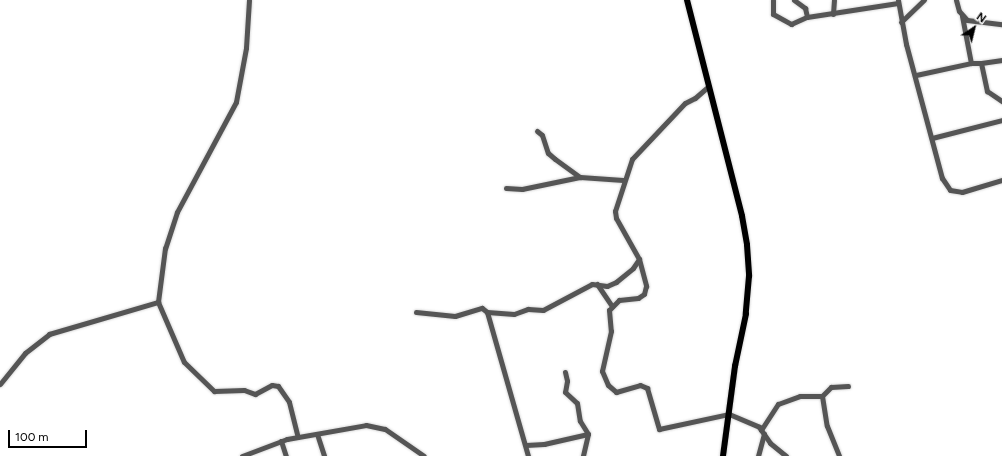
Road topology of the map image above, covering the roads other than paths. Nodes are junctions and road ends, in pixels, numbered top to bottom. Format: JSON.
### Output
{"nodes":[{"id":1,"x":249,"y":0,"type":"edge"},
{"id":2,"x":687,"y":0,"type":"edge"},
{"id":3,"x":773,"y":0,"type":"edge"},
{"id":4,"x":794,"y":0,"type":"edge"},
{"id":5,"x":834,"y":0,"type":"edge"},
{"id":6,"x":924,"y":0,"type":"edge"},
{"id":7,"x":956,"y":0,"type":"edge"},
{"id":8,"x":898,"y":1,"type":"edge"},
{"id":9,"x":833,"y":14,"type":"junction"},
{"id":10,"x":962,"y":16,"type":"junction"},
{"id":11,"x":807,"y":17,"type":"junction"},
{"id":12,"x":901,"y":22,"type":"junction"},
{"id":13,"x":1002,"y":24,"type":"edge"},
{"id":14,"x":1002,"y":60,"type":"edge"},
{"id":15,"x":972,"y":63,"type":"junction"},
{"id":16,"x":981,"y":63,"type":"junction"},
{"id":17,"x":916,"y":75,"type":"junction"},
{"id":18,"x":709,"y":86,"type":"junction"},
{"id":19,"x":1002,"y":102,"type":"edge"},
{"id":20,"x":1002,"y":120,"type":"edge"},
{"id":21,"x":537,"y":131,"type":"dead end"},
{"id":22,"x":932,"y":138,"type":"junction"},
{"id":23,"x":580,"y":177,"type":"junction"},
{"id":24,"x":623,"y":180,"type":"junction"},
{"id":25,"x":1002,"y":180,"type":"edge"},
{"id":26,"x":506,"y":188,"type":"dead end"},
{"id":27,"x":639,"y":259,"type":"junction"},
{"id":28,"x":597,"y":284,"type":"junction"},
{"id":29,"x":158,"y":302,"type":"junction"},
{"id":30,"x":612,"y":306,"type":"junction"},
{"id":31,"x":416,"y":312,"type":"dead end"},
{"id":32,"x":487,"y":312,"type":"junction"},
{"id":33,"x":565,"y":372,"type":"dead end"},
{"id":34,"x":0,"y":384,"type":"edge"},
{"id":35,"x":848,"y":386,"type":"dead end"},
{"id":36,"x":822,"y":396,"type":"junction"},
{"id":37,"x":729,"y":414,"type":"junction"},
{"id":38,"x":763,"y":432,"type":"junction"},
{"id":39,"x":317,"y":434,"type":"junction"},
{"id":40,"x":588,"y":434,"type":"junction"},
{"id":41,"x":298,"y":437,"type":"junction"},
{"id":42,"x":281,"y":442,"type":"junction"},
{"id":43,"x":526,"y":445,"type":"junction"},
{"id":44,"x":242,"y":456,"type":"edge"},
{"id":45,"x":286,"y":456,"type":"edge"},
{"id":46,"x":324,"y":456,"type":"edge"},
{"id":47,"x":424,"y":456,"type":"edge"},
{"id":48,"x":528,"y":456,"type":"edge"},
{"id":49,"x":583,"y":456,"type":"edge"},
{"id":50,"x":723,"y":456,"type":"edge"},
{"id":51,"x":758,"y":456,"type":"edge"},
{"id":52,"x":786,"y":456,"type":"edge"},
{"id":53,"x":839,"y":456,"type":"edge"}],
"edges":[{"from":1,"to":29,"type":"street"},
{"from":2,"to":18,"type":"main road"},
{"from":3,"to":11,"type":"street"},
{"from":4,"to":11,"type":"street"},
{"from":5,"to":9,"type":"street"},
{"from":6,"to":12,"type":"street"},
{"from":7,"to":10,"type":"street"},
{"from":8,"to":9,"type":"street"},
{"from":8,"to":12,"type":"street"},
{"from":9,"to":11,"type":"street"},
{"from":10,"to":13,"type":"street"},
{"from":10,"to":15,"type":"street"},
{"from":12,"to":17,"type":"street"},
{"from":14,"to":16,"type":"street"},
{"from":15,"to":16,"type":"street"},
{"from":15,"to":17,"type":"street"},
{"from":16,"to":19,"type":"street"},
{"from":17,"to":22,"type":"street"},
{"from":18,"to":24,"type":"street"},
{"from":18,"to":37,"type":"main road"},
{"from":20,"to":22,"type":"street"},
{"from":21,"to":23,"type":"street"},
{"from":22,"to":25,"type":"street"},
{"from":23,"to":24,"type":"street"},
{"from":23,"to":26,"type":"street"},
{"from":24,"to":27,"type":"street"},
{"from":27,"to":28,"type":"street"},
{"from":27,"to":30,"type":"street"},
{"from":28,"to":30,"type":"street"},
{"from":28,"to":32,"type":"street"},
{"from":29,"to":34,"type":"street"},
{"from":29,"to":41,"type":"street"},
{"from":30,"to":37,"type":"street"},
{"from":31,"to":32,"type":"street"},
{"from":32,"to":43,"type":"street"},
{"from":33,"to":40,"type":"street"},
{"from":35,"to":36,"type":"street"},
{"from":36,"to":38,"type":"street"},
{"from":36,"to":53,"type":"street"},
{"from":37,"to":38,"type":"street"},
{"from":37,"to":50,"type":"main road"},
{"from":38,"to":51,"type":"street"},
{"from":38,"to":52,"type":"street"},
{"from":39,"to":41,"type":"street"},
{"from":39,"to":46,"type":"street"},
{"from":39,"to":47,"type":"street"},
{"from":40,"to":43,"type":"street"},
{"from":40,"to":49,"type":"street"},
{"from":41,"to":42,"type":"street"},
{"from":42,"to":44,"type":"street"},
{"from":42,"to":45,"type":"street"},
{"from":43,"to":48,"type":"street"}]}
